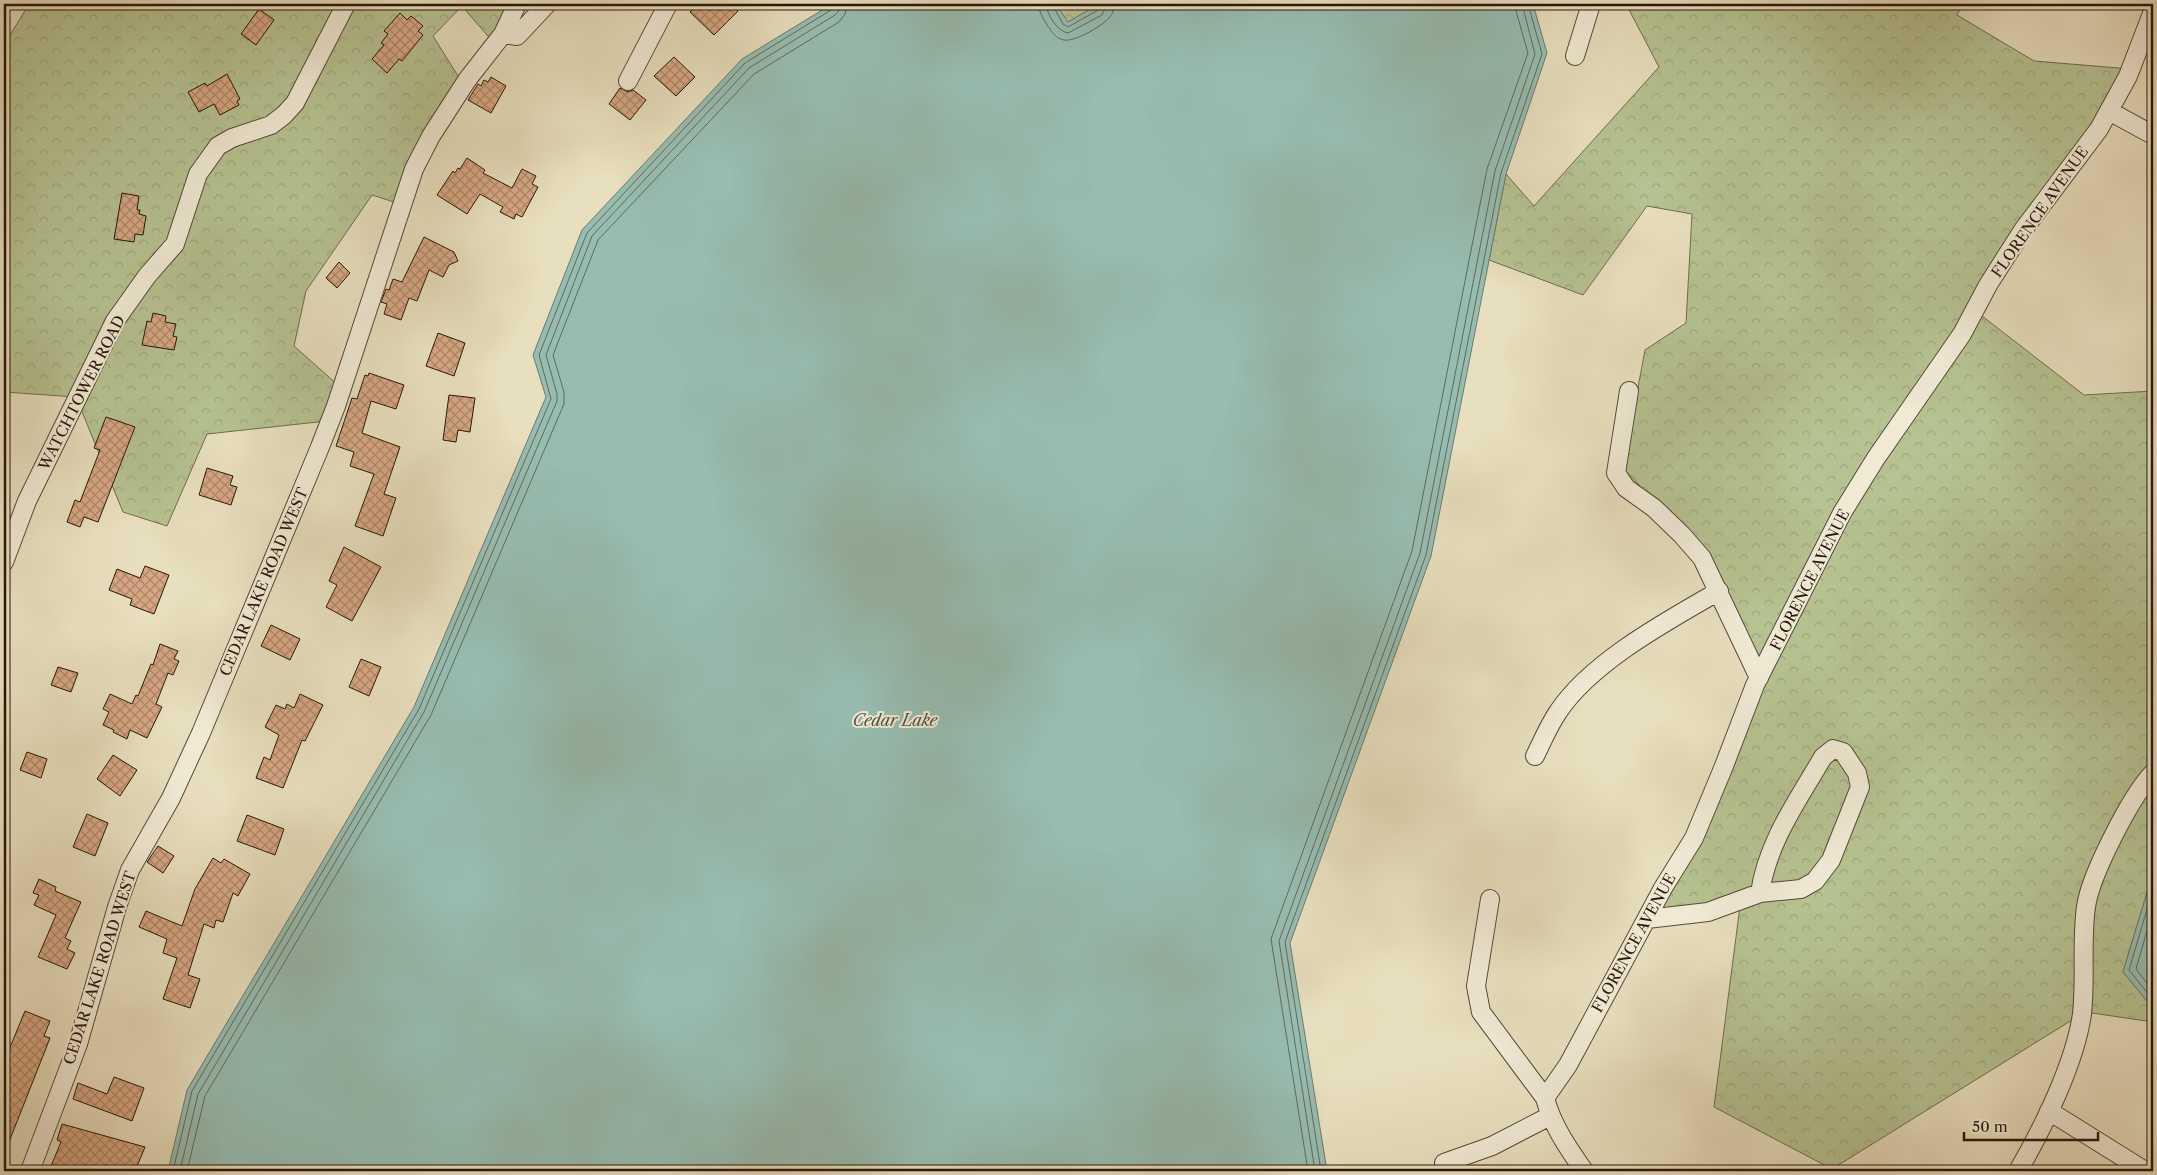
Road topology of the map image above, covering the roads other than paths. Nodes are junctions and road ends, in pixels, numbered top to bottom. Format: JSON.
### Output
{"nodes":[{"id":1,"x":346,"y":4,"type":"edge"},
{"id":2,"x":517,"y":4,"type":"edge"},
{"id":3,"x":547,"y":4,"type":"edge"},
{"id":4,"x":668,"y":4,"type":"edge"},
{"id":5,"x":1591,"y":4,"type":"edge"},
{"id":6,"x":2153,"y":10,"type":"edge"},
{"id":7,"x":503,"y":34,"type":"junction"},
{"id":8,"x":1575,"y":56,"type":"dead end"},
{"id":9,"x":628,"y":81,"type":"dead end"},
{"id":10,"x":2109,"y":111,"type":"junction"},
{"id":11,"x":2153,"y":135,"type":"edge"},
{"id":12,"x":1629,"y":391,"type":"dead end"},
{"id":13,"x":4,"y":562,"type":"edge"},
{"id":14,"x":1719,"y":591,"type":"junction"},
{"id":15,"x":1758,"y":678,"type":"junction"},
{"id":16,"x":1535,"y":756,"type":"dead end"},
{"id":17,"x":2153,"y":773,"type":"edge"},
{"id":18,"x":1760,"y":893,"type":"junction"},
{"id":19,"x":1490,"y":899,"type":"dead end"},
{"id":20,"x":1647,"y":919,"type":"junction"},
{"id":21,"x":1545,"y":1098,"type":"junction"},
{"id":22,"x":2049,"y":1111,"type":"junction"},
{"id":23,"x":1550,"y":1116,"type":"junction"},
{"id":24,"x":1444,"y":1163,"type":"dead end"},
{"id":25,"x":30,"y":1171,"type":"edge"},
{"id":26,"x":1584,"y":1171,"type":"edge"},
{"id":27,"x":2018,"y":1171,"type":"edge"},
{"id":28,"x":2145,"y":1171,"type":"edge"}],
"edges":[{"from":1,"to":13,"type":"street","name":"WATCHTOWER ROAD"},
{"from":2,"to":7,"type":"street","name":"CEDAR LAKE ROAD WEST"},
{"from":3,"to":7,"type":"street"},
{"from":4,"to":9,"type":"street"},
{"from":5,"to":8,"type":"street"},
{"from":6,"to":10,"type":"street","name":"FLORENCE AVENUE"},
{"from":7,"to":25,"type":"street","name":"CEDAR LAKE ROAD WEST"},
{"from":10,"to":11,"type":"street"},
{"from":10,"to":15,"type":"street","name":"FLORENCE AVENUE"},
{"from":12,"to":14,"type":"street"},
{"from":14,"to":15,"type":"street"},
{"from":14,"to":16,"type":"street"},
{"from":15,"to":20,"type":"street","name":"FLORENCE AVENUE"},
{"from":17,"to":22,"type":"street"},
{"from":18,"to":18,"type":"street"},
{"from":18,"to":20,"type":"street"},
{"from":19,"to":21,"type":"street"},
{"from":20,"to":21,"type":"street","name":"FLORENCE AVENUE"},
{"from":21,"to":23,"type":"street"},
{"from":22,"to":27,"type":"street"},
{"from":22,"to":28,"type":"street"},
{"from":23,"to":24,"type":"street"},
{"from":23,"to":26,"type":"street"}]}
